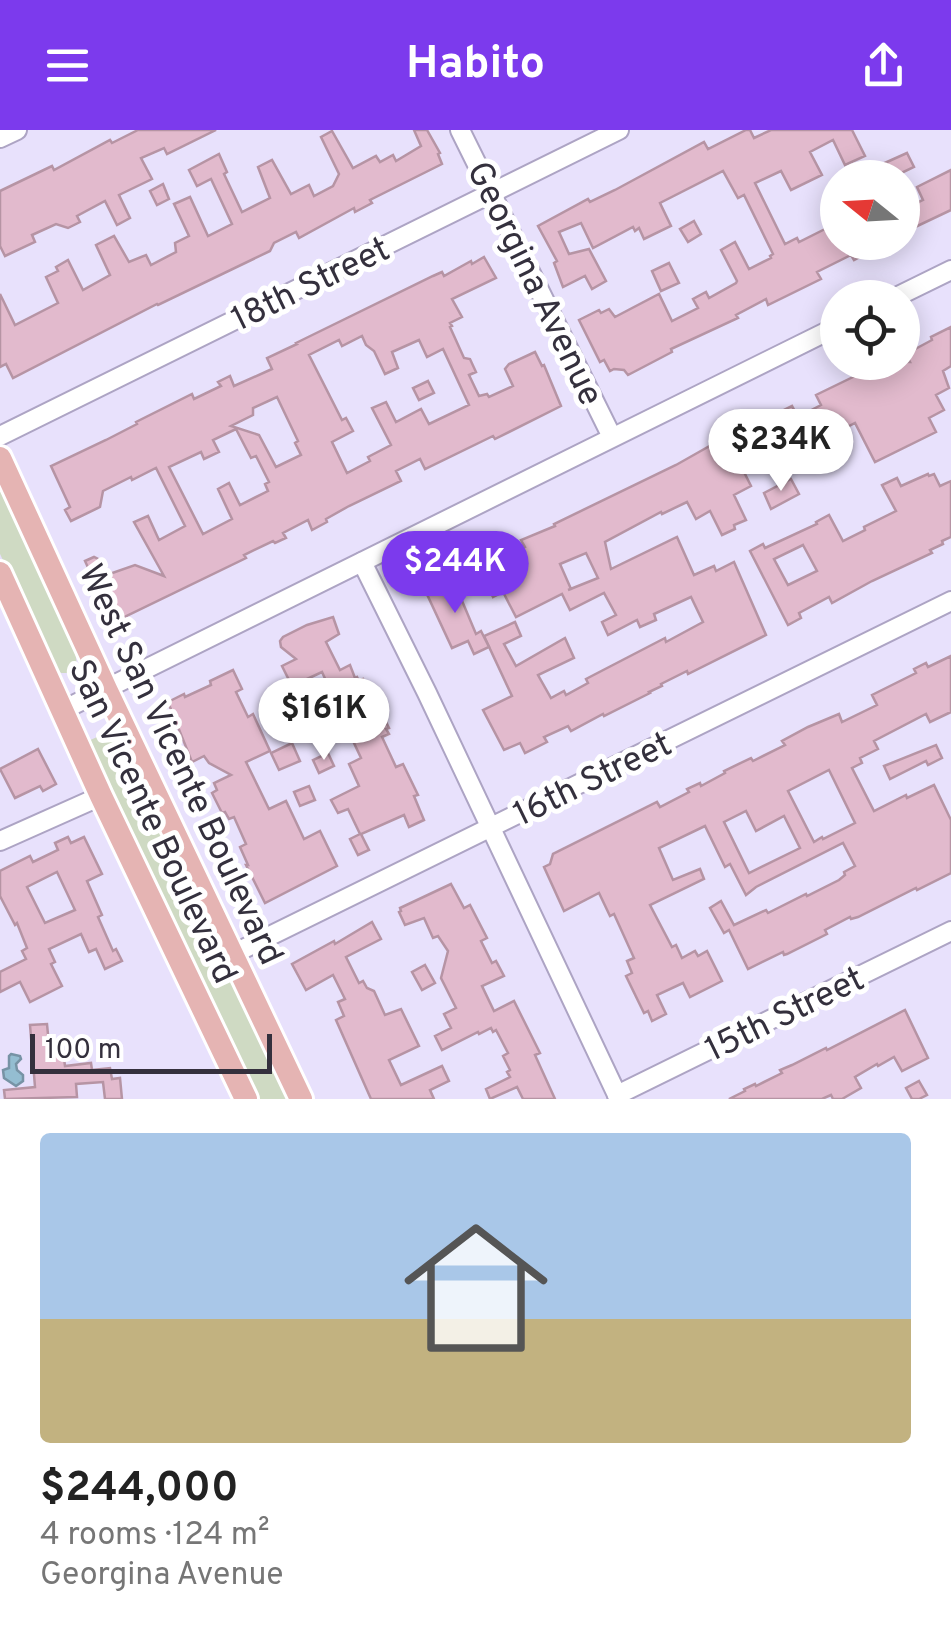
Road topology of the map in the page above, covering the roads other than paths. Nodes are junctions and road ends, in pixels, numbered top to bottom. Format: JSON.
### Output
{"nodes":[{"id":1,"x":17,"y":130,"type":"edge"},
{"id":2,"x":460,"y":130,"type":"edge"},
{"id":3,"x":620,"y":130,"type":"edge"},
{"id":4,"x":0,"y":138,"type":"edge"},
{"id":5,"x":491,"y":193,"type":"junction"},
{"id":6,"x":951,"y":270,"type":"edge"},
{"id":7,"x":920,"y":285,"type":"edge"},
{"id":8,"x":820,"y":335,"type":"edge"},
{"id":9,"x":0,"y":436,"type":"edge"},
{"id":10,"x":612,"y":437,"type":"junction"},
{"id":11,"x":0,"y":458,"type":"edge"},
{"id":12,"x":362,"y":562,"type":"junction"},
{"id":13,"x":0,"y":573,"type":"edge"},
{"id":14,"x":951,"y":601,"type":"edge"},
{"id":15,"x":106,"y":688,"type":"junction"},
{"id":16,"x":62,"y":710,"type":"junction"},
{"id":17,"x":101,"y":796,"type":"junction"},
{"id":18,"x":491,"y":828,"type":"junction"},
{"id":19,"x":0,"y":841,"type":"edge"},
{"id":20,"x":951,"y":931,"type":"edge"},
{"id":21,"x":233,"y":954,"type":"junction"},
{"id":22,"x":618,"y":1097,"type":"edge"},
{"id":23,"x":246,"y":1099,"type":"edge"},
{"id":24,"x":301,"y":1099,"type":"edge"}],
"edges":[{"from":1,"to":4,"type":"street"},
{"from":2,"to":5,"type":"street","name":"Georgina Avenue"},
{"from":3,"to":5,"type":"street","name":"18th Street"},
{"from":5,"to":9,"type":"street","name":"18th Street"},
{"from":5,"to":10,"type":"street","name":"Georgina Avenue"},
{"from":6,"to":7,"type":"street"},
{"from":8,"to":10,"type":"street"},
{"from":10,"to":12,"type":"street"},
{"from":11,"to":15,"type":"main road","name":"West San Vicente Boulevard"},
{"from":12,"to":15,"type":"street"},
{"from":12,"to":18,"type":"street"},
{"from":13,"to":16,"type":"main road","name":"San Vicente Boulevard"},
{"from":14,"to":18,"type":"street","name":"16th Street"},
{"from":15,"to":16,"type":"street"},
{"from":15,"to":21,"type":"main road","name":"West San Vicente Boulevard"},
{"from":16,"to":17,"type":"main road","name":"San Vicente Boulevard"},
{"from":17,"to":19,"type":"street"},
{"from":17,"to":23,"type":"main road","name":"San Vicente Boulevard"},
{"from":18,"to":21,"type":"street","name":"16th Street"},
{"from":18,"to":22,"type":"street"},
{"from":20,"to":22,"type":"street","name":"15th Street"},
{"from":21,"to":24,"type":"main road","name":"West San Vicente Boulevard"}]}
